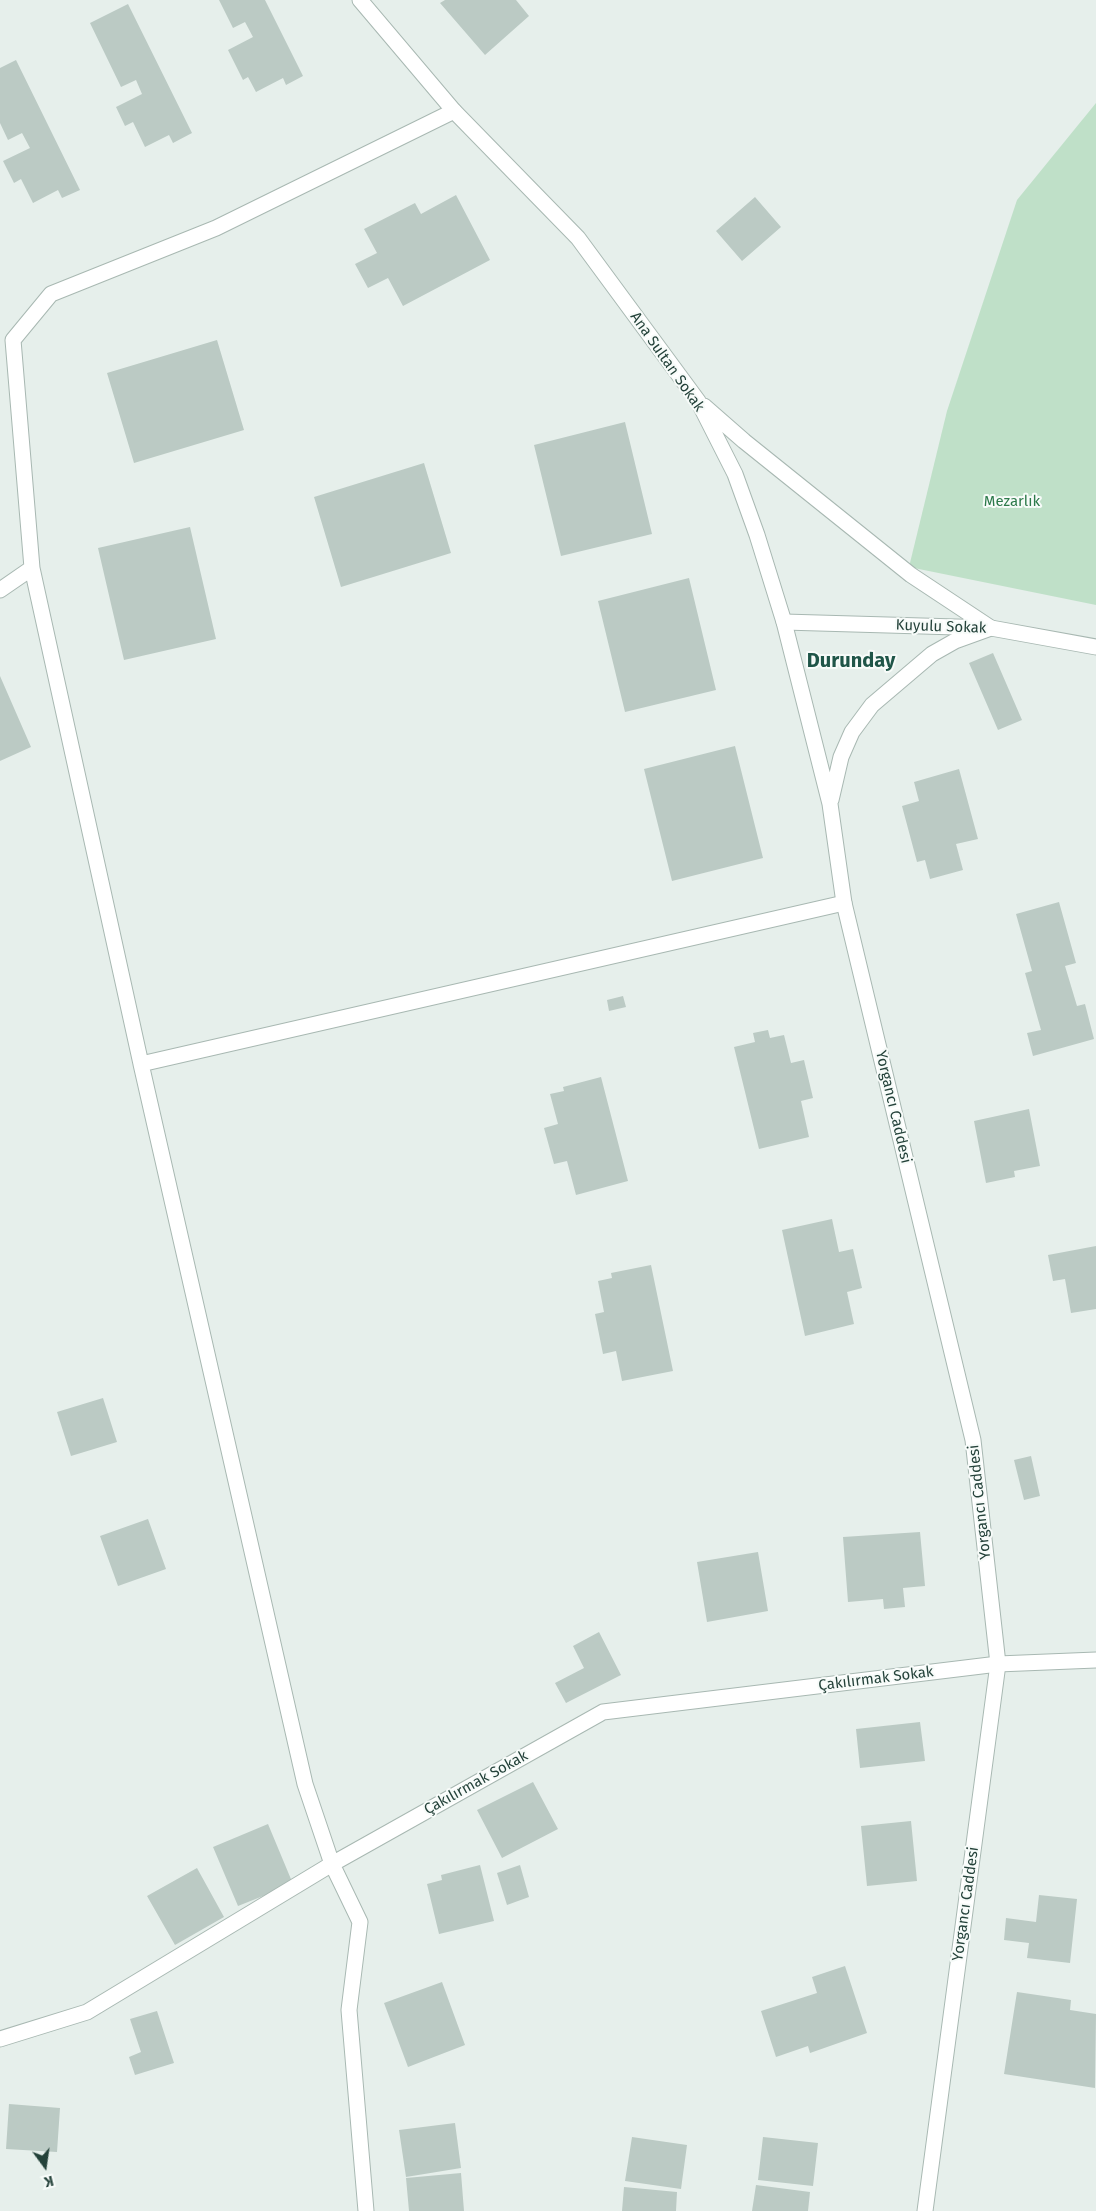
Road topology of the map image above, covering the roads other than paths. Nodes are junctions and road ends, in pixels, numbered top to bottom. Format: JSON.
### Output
{"nodes":[{"id":1,"x":360,"y":0,"type":"edge"},
{"id":2,"x":454,"y":111,"type":"junction"},
{"id":3,"x":698,"y":401,"type":"junction"},
{"id":4,"x":32,"y":568,"type":"junction"},
{"id":5,"x":0,"y":590,"type":"edge"},
{"id":6,"x":784,"y":622,"type":"junction"},
{"id":7,"x":991,"y":628,"type":"junction"},
{"id":8,"x":1096,"y":647,"type":"edge"},
{"id":9,"x":830,"y":804,"type":"junction"},
{"id":10,"x":844,"y":903,"type":"junction"},
{"id":11,"x":141,"y":1064,"type":"junction"},
{"id":12,"x":1096,"y":1660,"type":"edge"},
{"id":13,"x":998,"y":1664,"type":"junction"},
{"id":14,"x":332,"y":1864,"type":"junction"},
{"id":15,"x":0,"y":2040,"type":"edge"},
{"id":16,"x":366,"y":2211,"type":"edge"},
{"id":17,"x":925,"y":2211,"type":"edge"}],
"edges":[{"from":1,"to":2,"type":"street","name":"Ana Sultan Sokak"},
{"from":2,"to":3,"type":"street","name":"Ana Sultan Sokak"},
{"from":2,"to":4,"type":"street"},
{"from":3,"to":6,"type":"street","name":"Ana Sultan Sokak"},
{"from":3,"to":7,"type":"street"},
{"from":4,"to":5,"type":"street"},
{"from":4,"to":11,"type":"street"},
{"from":6,"to":7,"type":"street","name":"Kuyulu Sokak"},
{"from":6,"to":9,"type":"street","name":"Ana Sultan Sokak"},
{"from":7,"to":8,"type":"street","name":"Kuyulu Sokak"},
{"from":7,"to":9,"type":"street"},
{"from":9,"to":10,"type":"street","name":"Yorgancı Caddesi"},
{"from":10,"to":11,"type":"street"},
{"from":10,"to":13,"type":"street","name":"Yorgancı Caddesi"},
{"from":11,"to":14,"type":"street"},
{"from":12,"to":13,"type":"street","name":"Çakılırmak Sokak"},
{"from":13,"to":14,"type":"street","name":"Çakılırmak Sokak"},
{"from":13,"to":17,"type":"street","name":"Yorgancı Caddesi"},
{"from":14,"to":15,"type":"street","name":"Çakılırmak Sokak"},
{"from":14,"to":16,"type":"street"}]}
